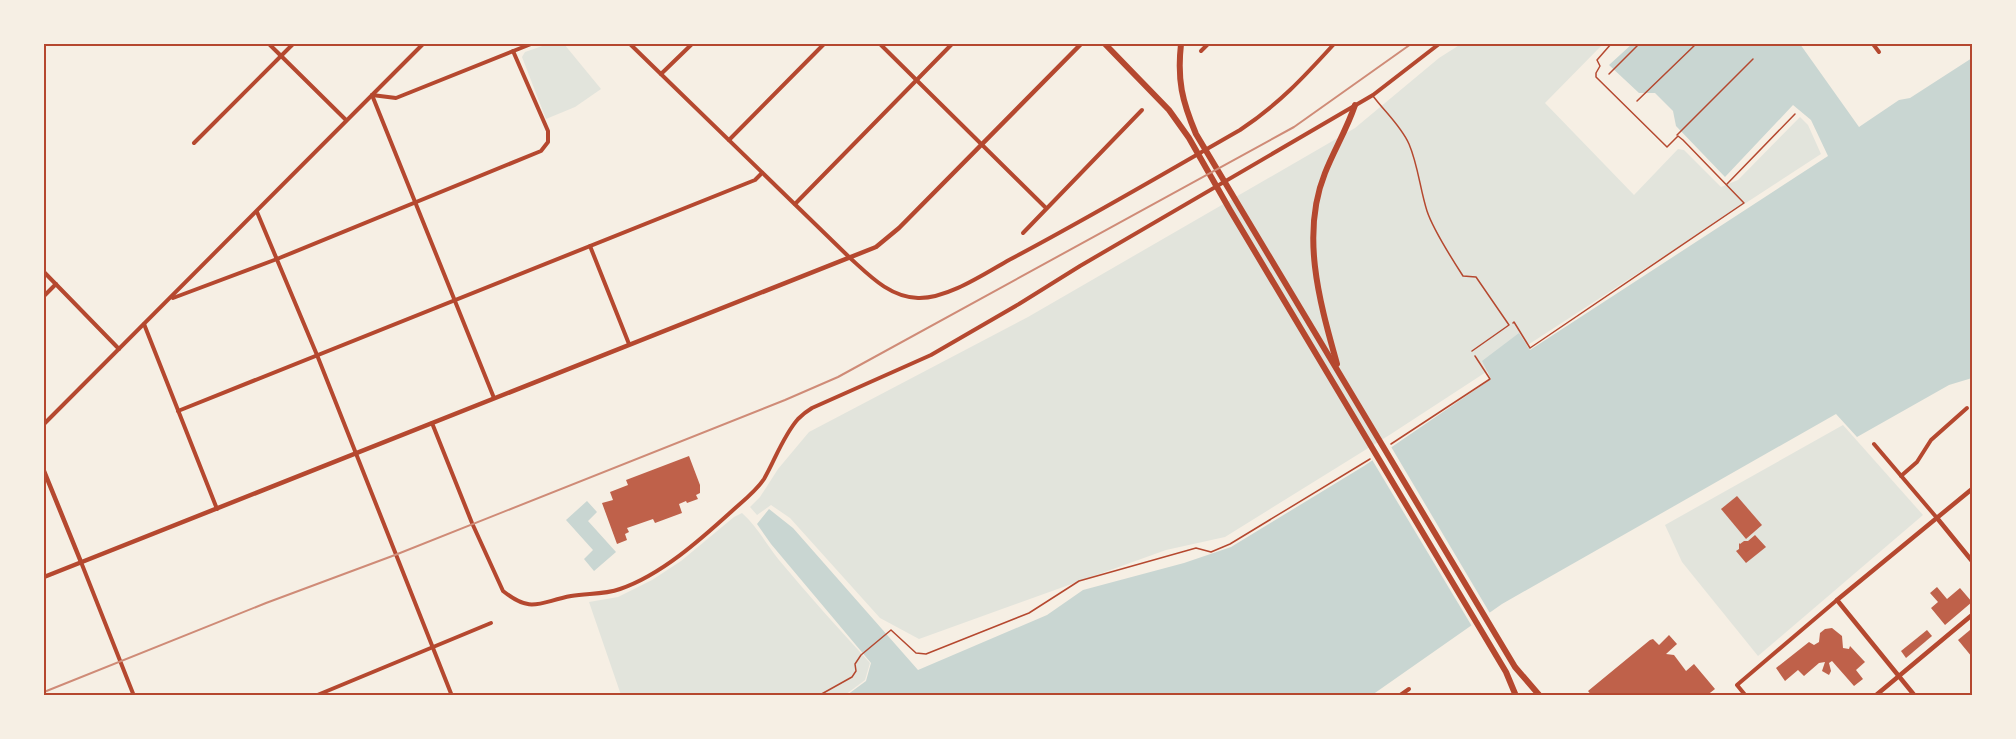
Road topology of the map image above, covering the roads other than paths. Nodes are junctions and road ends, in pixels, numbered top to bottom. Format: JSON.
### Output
{"nodes":[{"id":1,"x":269,"y":44,"type":"edge"},
{"id":2,"x":293,"y":44,"type":"edge"},
{"id":3,"x":423,"y":44,"type":"edge"},
{"id":4,"x":531,"y":44,"type":"edge"},
{"id":5,"x":630,"y":44,"type":"edge"},
{"id":6,"x":692,"y":44,"type":"edge"},
{"id":7,"x":824,"y":44,"type":"edge"},
{"id":8,"x":880,"y":44,"type":"edge"},
{"id":9,"x":952,"y":44,"type":"edge"},
{"id":10,"x":1081,"y":44,"type":"edge"},
{"id":11,"x":1105,"y":44,"type":"edge"},
{"id":12,"x":1181,"y":44,"type":"edge"},
{"id":13,"x":1209,"y":44,"type":"edge"},
{"id":14,"x":1333,"y":44,"type":"edge"},
{"id":15,"x":1439,"y":44,"type":"edge"},
{"id":16,"x":1873,"y":44,"type":"edge"},
{"id":17,"x":513,"y":51,"type":"junction"},
{"id":18,"x":1201,"y":51,"type":"dead end"},
{"id":19,"x":1879,"y":52,"type":"dead end"},
{"id":20,"x":280,"y":56,"type":"junction"},
{"id":21,"x":661,"y":74,"type":"junction"},
{"id":22,"x":917,"y":80,"type":"junction"},
{"id":23,"x":372,"y":95,"type":"junction"},
{"id":24,"x":1373,"y":95,"type":"junction"},
{"id":25,"x":1356,"y":105,"type":"junction"},
{"id":26,"x":1142,"y":110,"type":"dead end"},
{"id":27,"x":346,"y":120,"type":"junction"},
{"id":28,"x":729,"y":140,"type":"junction"},
{"id":29,"x":194,"y":143,"type":"dead end"},
{"id":30,"x":981,"y":144,"type":"junction"},
{"id":31,"x":762,"y":173,"type":"junction"},
{"id":32,"x":415,"y":202,"type":"junction"},
{"id":33,"x":795,"y":204,"type":"junction"},
{"id":34,"x":1047,"y":208,"type":"junction"},
{"id":35,"x":257,"y":212,"type":"junction"},
{"id":36,"x":1023,"y":233,"type":"dead end"},
{"id":37,"x":590,"y":246,"type":"junction"},
{"id":38,"x":849,"y":257,"type":"junction"},
{"id":39,"x":277,"y":259,"type":"junction"},
{"id":40,"x":44,"y":272,"type":"edge"},
{"id":41,"x":56,"y":284,"type":"junction"},
{"id":42,"x":44,"y":296,"type":"edge"},
{"id":43,"x":169,"y":299,"type":"junction"},
{"id":44,"x":454,"y":301,"type":"junction"},
{"id":45,"x":144,"y":324,"type":"junction"},
{"id":46,"x":629,"y":344,"type":"junction"},
{"id":47,"x":119,"y":349,"type":"junction"},
{"id":48,"x":1472,"y":351,"type":"road end"},
{"id":49,"x":317,"y":355,"type":"junction"},
{"id":50,"x":1340,"y":374,"type":"junction"},
{"id":51,"x":494,"y":398,"type":"junction"},
{"id":52,"x":1967,"y":408,"type":"dead end"},
{"id":53,"x":178,"y":411,"type":"junction"},
{"id":54,"x":432,"y":423,"type":"junction"},
{"id":55,"x":44,"y":424,"type":"edge"},
{"id":56,"x":1874,"y":444,"type":"dead end"},
{"id":57,"x":356,"y":453,"type":"junction"},
{"id":58,"x":44,"y":471,"type":"edge"},
{"id":59,"x":1901,"y":476,"type":"junction"},
{"id":60,"x":1972,"y":489,"type":"edge"},
{"id":61,"x":217,"y":508,"type":"junction"},
{"id":62,"x":1937,"y":518,"type":"junction"},
{"id":63,"x":1972,"y":561,"type":"edge"},
{"id":64,"x":81,"y":562,"type":"junction"},
{"id":65,"x":44,"y":577,"type":"edge"},
{"id":66,"x":1837,"y":600,"type":"junction"},
{"id":67,"x":1972,"y":615,"type":"edge"},
{"id":68,"x":491,"y":623,"type":"dead end"},
{"id":69,"x":434,"y":647,"type":"junction"},
{"id":70,"x":1899,"y":676,"type":"junction"},
{"id":71,"x":1409,"y":689,"type":"dead end"},
{"id":72,"x":1400,"y":694,"type":"edge"},
{"id":73,"x":134,"y":696,"type":"edge"},
{"id":74,"x":315,"y":696,"type":"edge"},
{"id":75,"x":452,"y":696,"type":"edge"},
{"id":76,"x":1516,"y":696,"type":"edge"},
{"id":77,"x":1540,"y":696,"type":"edge"},
{"id":78,"x":1746,"y":696,"type":"edge"},
{"id":79,"x":1875,"y":696,"type":"edge"},
{"id":80,"x":1915,"y":696,"type":"edge"}],
"edges":[{"from":1,"to":20,"type":"street"},
{"from":2,"to":20,"type":"street"},
{"from":3,"to":23,"type":"street"},
{"from":4,"to":17,"type":"street"},
{"from":5,"to":21,"type":"street"},
{"from":6,"to":21,"type":"street"},
{"from":7,"to":28,"type":"street"},
{"from":8,"to":22,"type":"street"},
{"from":9,"to":22,"type":"street"},
{"from":10,"to":30,"type":"street"},
{"from":11,"to":76,"type":"highway"},
{"from":12,"to":50,"type":"highway"},
{"from":13,"to":18,"type":"street"},
{"from":14,"to":38,"type":"street"},
{"from":15,"to":24,"type":"street"},
{"from":16,"to":19,"type":"street"},
{"from":17,"to":23,"type":"street"},
{"from":17,"to":32,"type":"street"},
{"from":20,"to":27,"type":"street"},
{"from":20,"to":29,"type":"street"},
{"from":21,"to":28,"type":"street"},
{"from":22,"to":30,"type":"street"},
{"from":22,"to":33,"type":"street"},
{"from":23,"to":27,"type":"street"},
{"from":23,"to":32,"type":"street"},
{"from":24,"to":25,"type":"street"},
{"from":24,"to":48,"type":"lane"},
{"from":25,"to":50,"type":"highway"},
{"from":25,"to":54,"type":"street"},
{"from":26,"to":34,"type":"street"},
{"from":27,"to":35,"type":"street"},
{"from":28,"to":31,"type":"street"},
{"from":30,"to":34,"type":"street"},
{"from":30,"to":38,"type":"street"},
{"from":31,"to":33,"type":"street"},
{"from":31,"to":37,"type":"street"},
{"from":32,"to":39,"type":"street"},
{"from":32,"to":44,"type":"street"},
{"from":33,"to":38,"type":"street"},
{"from":34,"to":36,"type":"street"},
{"from":35,"to":39,"type":"street"},
{"from":35,"to":43,"type":"street"},
{"from":37,"to":44,"type":"street"},
{"from":37,"to":46,"type":"street"},
{"from":38,"to":46,"type":"street"},
{"from":39,"to":43,"type":"street"},
{"from":39,"to":49,"type":"street"},
{"from":40,"to":41,"type":"street"},
{"from":41,"to":42,"type":"street"},
{"from":41,"to":47,"type":"street"},
{"from":43,"to":45,"type":"street"},
{"from":44,"to":49,"type":"street"},
{"from":44,"to":51,"type":"street"},
{"from":45,"to":47,"type":"street"},
{"from":45,"to":53,"type":"street"},
{"from":46,"to":51,"type":"street"},
{"from":47,"to":55,"type":"street"},
{"from":49,"to":53,"type":"street"},
{"from":49,"to":57,"type":"street"},
{"from":50,"to":77,"type":"highway"},
{"from":51,"to":54,"type":"street"},
{"from":52,"to":59,"type":"street"},
{"from":53,"to":61,"type":"street"},
{"from":54,"to":57,"type":"street"},
{"from":56,"to":59,"type":"street"},
{"from":57,"to":61,"type":"street"},
{"from":57,"to":69,"type":"street"},
{"from":58,"to":64,"type":"street"},
{"from":59,"to":62,"type":"street"},
{"from":60,"to":62,"type":"street"},
{"from":61,"to":64,"type":"street"},
{"from":62,"to":63,"type":"street"},
{"from":62,"to":66,"type":"street"},
{"from":64,"to":65,"type":"street"},
{"from":64,"to":73,"type":"street"},
{"from":66,"to":70,"type":"street"},
{"from":66,"to":78,"type":"street"},
{"from":67,"to":70,"type":"street"},
{"from":68,"to":69,"type":"street"},
{"from":69,"to":74,"type":"street"},
{"from":69,"to":75,"type":"street"},
{"from":70,"to":79,"type":"street"},
{"from":70,"to":80,"type":"street"},
{"from":71,"to":72,"type":"street"}]}
